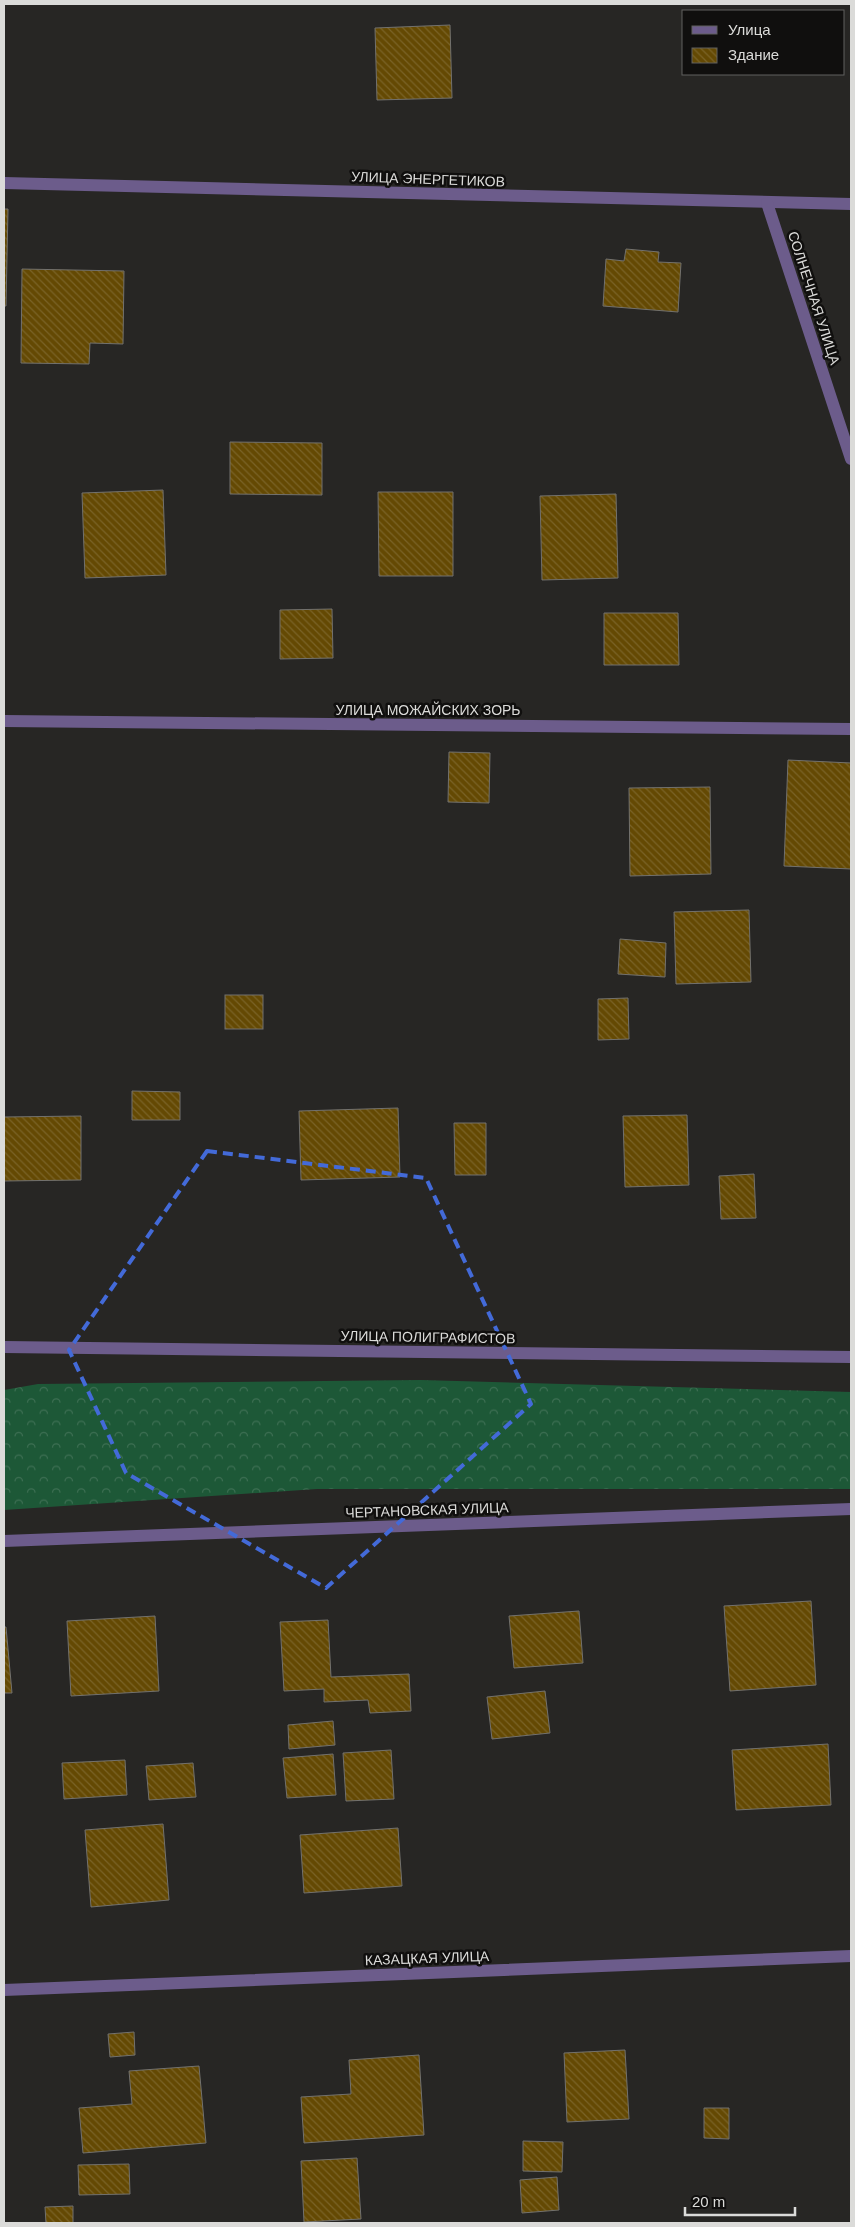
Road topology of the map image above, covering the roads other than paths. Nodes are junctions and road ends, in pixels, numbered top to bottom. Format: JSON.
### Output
{"nodes":[{"id":1,"x":4,"y":182,"type":"edge"},
{"id":2,"x":766,"y":203,"type":"junction"},
{"id":3,"x":851,"y":204,"type":"edge"},
{"id":4,"x":851,"y":459,"type":"edge"},
{"id":5,"x":4,"y":721,"type":"edge"},
{"id":6,"x":851,"y":729,"type":"edge"},
{"id":7,"x":4,"y":1347,"type":"edge"},
{"id":8,"x":851,"y":1357,"type":"edge"},
{"id":9,"x":851,"y":1510,"type":"edge"},
{"id":10,"x":4,"y":1541,"type":"edge"},
{"id":11,"x":851,"y":1956,"type":"edge"},
{"id":12,"x":4,"y":1990,"type":"edge"}],
"edges":[{"from":1,"to":2,"type":"street","name":"УЛИЦА ЭНЕРГЕТИКОВ"},
{"from":2,"to":3,"type":"street","name":"УЛИЦА ЭНЕРГЕТИКОВ"},
{"from":2,"to":4,"type":"street","name":"СОЛНЕЧНАЯ УЛИЦА"},
{"from":5,"to":6,"type":"street","name":"УЛИЦА МОЖАЙСКИХ ЗОРЬ"},
{"from":7,"to":8,"type":"street","name":"УЛИЦА ПОЛИГРАФИСТОВ"},
{"from":9,"to":10,"type":"street","name":"ЧЕРТАНОВСКАЯ УЛИЦА"},
{"from":11,"to":12,"type":"street","name":"КАЗАЦКАЯ УЛИЦА"}]}
